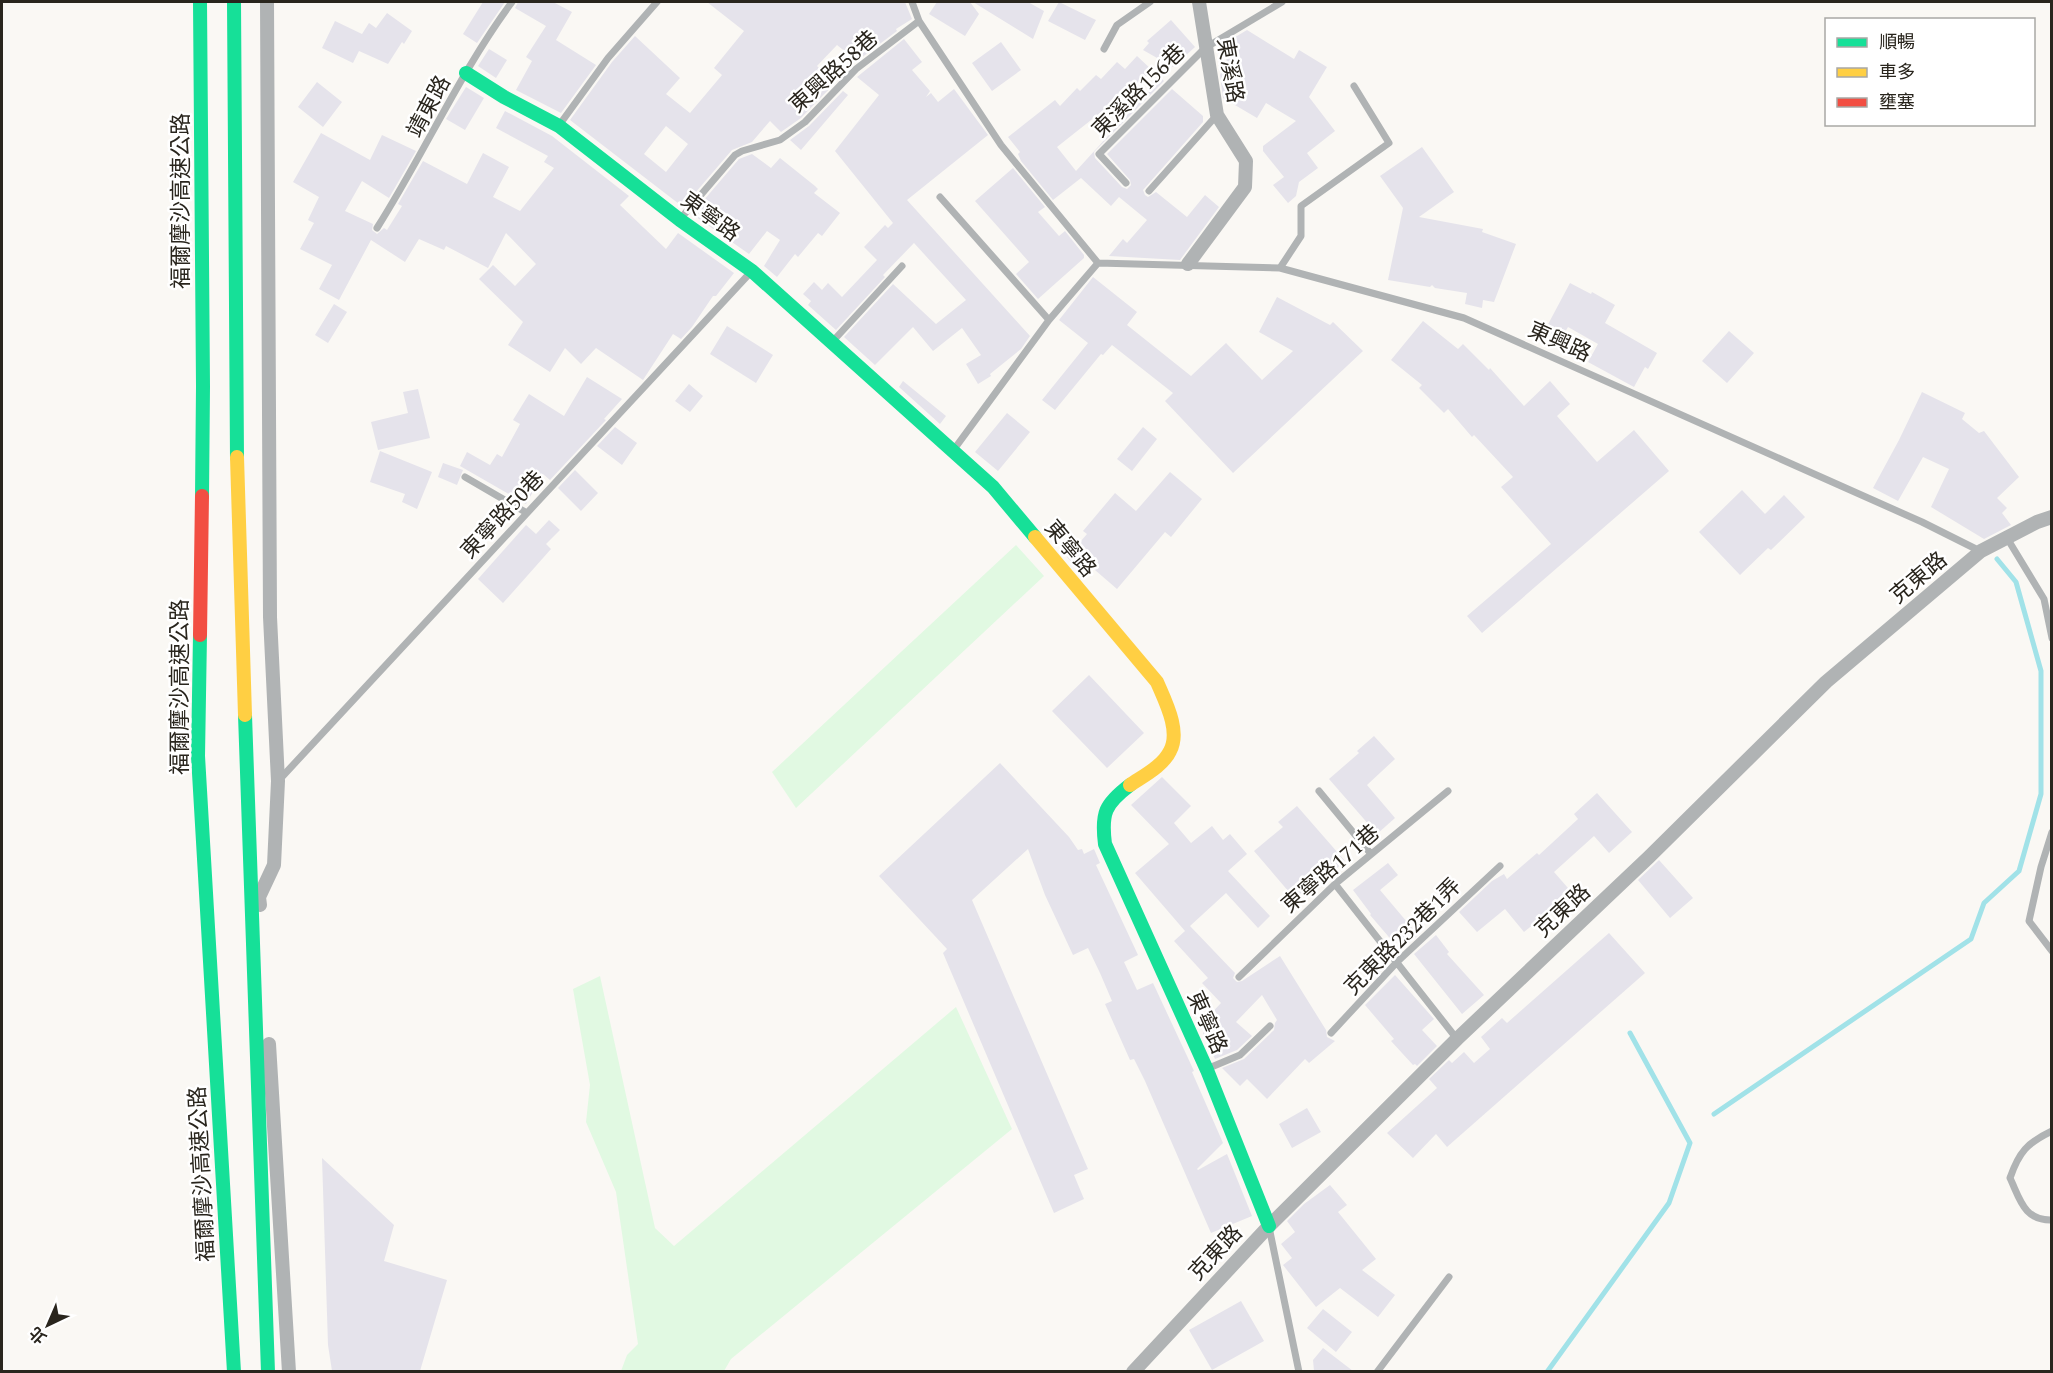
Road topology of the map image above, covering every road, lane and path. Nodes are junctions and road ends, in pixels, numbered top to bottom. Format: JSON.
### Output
{"nodes":[{"id":1,"x":200,"y":2,"type":"edge"},
{"id":2,"x":234,"y":2,"type":"edge"},
{"id":3,"x":267,"y":2,"type":"edge"},
{"id":4,"x":512,"y":2,"type":"edge"},
{"id":5,"x":657,"y":2,"type":"edge"},
{"id":6,"x":912,"y":2,"type":"edge"},
{"id":7,"x":1148,"y":2,"type":"edge"},
{"id":8,"x":1199,"y":2,"type":"edge"},
{"id":9,"x":1282,"y":2,"type":"edge"},
{"id":10,"x":919,"y":21,"type":"junction"},
{"id":11,"x":1205,"y":48,"type":"junction"},
{"id":12,"x":1104,"y":49,"type":"dead end"},
{"id":13,"x":466,"y":73,"type":"junction"},
{"id":14,"x":1354,"y":86,"type":"dead end"},
{"id":15,"x":1216,"y":115,"type":"junction"},
{"id":16,"x":559,"y":126,"type":"junction"},
{"id":17,"x":1126,"y":183,"type":"dead end"},
{"id":18,"x":1149,"y":191,"type":"dead end"},
{"id":19,"x":940,"y":197,"type":"dead end"},
{"id":20,"x":680,"y":220,"type":"junction"},
{"id":21,"x":378,"y":228,"type":"dead end"},
{"id":22,"x":1098,"y":263,"type":"junction"},
{"id":23,"x":1188,"y":264,"type":"junction"},
{"id":24,"x":902,"y":266,"type":"dead end"},
{"id":25,"x":1280,"y":268,"type":"junction"},
{"id":26,"x":752,"y":271,"type":"junction"},
{"id":27,"x":1049,"y":320,"type":"junction"},
{"id":28,"x":831,"y":343,"type":"junction"},
{"id":29,"x":954,"y":450,"type":"junction"},
{"id":30,"x":465,"y":477,"type":"dead end"},
{"id":31,"x":527,"y":513,"type":"junction"},
{"id":32,"x":2052,"y":517,"type":"edge"},
{"id":33,"x":2007,"y":538,"type":"junction"},
{"id":34,"x":1981,"y":551,"type":"junction"},
{"id":35,"x":2052,"y":638,"type":"edge"},
{"id":36,"x":278,"y":781,"type":"junction"},
{"id":37,"x":1319,"y":791,"type":"dead end"},
{"id":38,"x":1448,"y":791,"type":"dead end"},
{"id":39,"x":2052,"y":832,"type":"edge"},
{"id":40,"x":1371,"y":854,"type":"junction"},
{"id":41,"x":1500,"y":866,"type":"dead end"},
{"id":42,"x":1335,"y":884,"type":"junction"},
{"id":43,"x":2052,"y":951,"type":"edge"},
{"id":44,"x":1397,"y":962,"type":"junction"},
{"id":45,"x":1239,"y":976,"type":"dead end"},
{"id":46,"x":1270,"y":1026,"type":"dead end"},
{"id":47,"x":1331,"y":1033,"type":"dead end"},
{"id":48,"x":1457,"y":1039,"type":"junction"},
{"id":49,"x":1207,"y":1070,"type":"junction"},
{"id":50,"x":2052,"y":1131,"type":"edge"},
{"id":51,"x":2052,"y":1220,"type":"edge"},
{"id":52,"x":1269,"y":1226,"type":"junction"},
{"id":53,"x":1449,"y":1277,"type":"dead end"},
{"id":54,"x":234,"y":1371,"type":"edge"},
{"id":55,"x":268,"y":1371,"type":"edge"},
{"id":56,"x":289,"y":1371,"type":"edge"},
{"id":57,"x":1133,"y":1371,"type":"edge"},
{"id":58,"x":1299,"y":1371,"type":"edge"},
{"id":59,"x":1377,"y":1371,"type":"edge"}],
"edges":[{"from":1,"to":54,"type":"main road","name":"福爾摩沙高速公路"},
{"from":2,"to":55,"type":"main road"},
{"from":3,"to":36,"type":"street"},
{"from":4,"to":13,"type":"lane","name":"靖東路"},
{"from":5,"to":16,"type":"lane"},
{"from":6,"to":10,"type":"lane"},
{"from":7,"to":12,"type":"lane"},
{"from":8,"to":11,"type":"street","name":"東溪路"},
{"from":9,"to":11,"type":"lane"},
{"from":10,"to":20,"type":"lane","name":"東興路58巷"},
{"from":10,"to":22,"type":"lane"},
{"from":11,"to":15,"type":"street","name":"東溪路"},
{"from":11,"to":17,"type":"lane","name":"東溪路156巷"},
{"from":13,"to":16,"type":"main road","name":"東寧路"},
{"from":13,"to":21,"type":"lane","name":"靖東路"},
{"from":14,"to":25,"type":"lane"},
{"from":15,"to":18,"type":"lane"},
{"from":15,"to":23,"type":"street","name":"東溪路"},
{"from":16,"to":20,"type":"main road","name":"東寧路"},
{"from":19,"to":27,"type":"lane"},
{"from":20,"to":26,"type":"main road","name":"東寧路"},
{"from":22,"to":23,"type":"lane","name":"東興路"},
{"from":22,"to":27,"type":"lane"},
{"from":23,"to":25,"type":"lane","name":"東興路"},
{"from":24,"to":28,"type":"lane"},
{"from":25,"to":34,"type":"lane","name":"東興路"},
{"from":26,"to":28,"type":"main road","name":"東寧路"},
{"from":26,"to":31,"type":"lane","name":"東寧路50巷"},
{"from":27,"to":29,"type":"lane"},
{"from":28,"to":29,"type":"main road","name":"東寧路"},
{"from":29,"to":49,"type":"main road","name":"東寧路"},
{"from":30,"to":31,"type":"lane"},
{"from":31,"to":36,"type":"lane","name":"東寧路50巷"},
{"from":32,"to":33,"type":"street","name":"克東路"},
{"from":33,"to":34,"type":"street","name":"克東路"},
{"from":33,"to":35,"type":"lane"},
{"from":34,"to":48,"type":"street","name":"克東路"},
{"from":36,"to":56,"type":"street"},
{"from":37,"to":40,"type":"lane"},
{"from":38,"to":40,"type":"lane","name":"東寧路171巷"},
{"from":39,"to":43,"type":"lane"},
{"from":40,"to":42,"type":"lane","name":"東寧路171巷"},
{"from":41,"to":44,"type":"lane","name":"克東路232巷1弄"},
{"from":42,"to":44,"type":"lane"},
{"from":42,"to":45,"type":"lane","name":"東寧路171巷"},
{"from":44,"to":47,"type":"lane","name":"克東路232巷1弄"},
{"from":44,"to":48,"type":"lane"},
{"from":46,"to":49,"type":"lane"},
{"from":48,"to":52,"type":"street","name":"克東路"},
{"from":49,"to":52,"type":"main road","name":"東寧路"},
{"from":50,"to":51,"type":"lane"},
{"from":52,"to":57,"type":"street","name":"克東路"},
{"from":52,"to":58,"type":"lane"},
{"from":53,"to":59,"type":"lane"}]}
